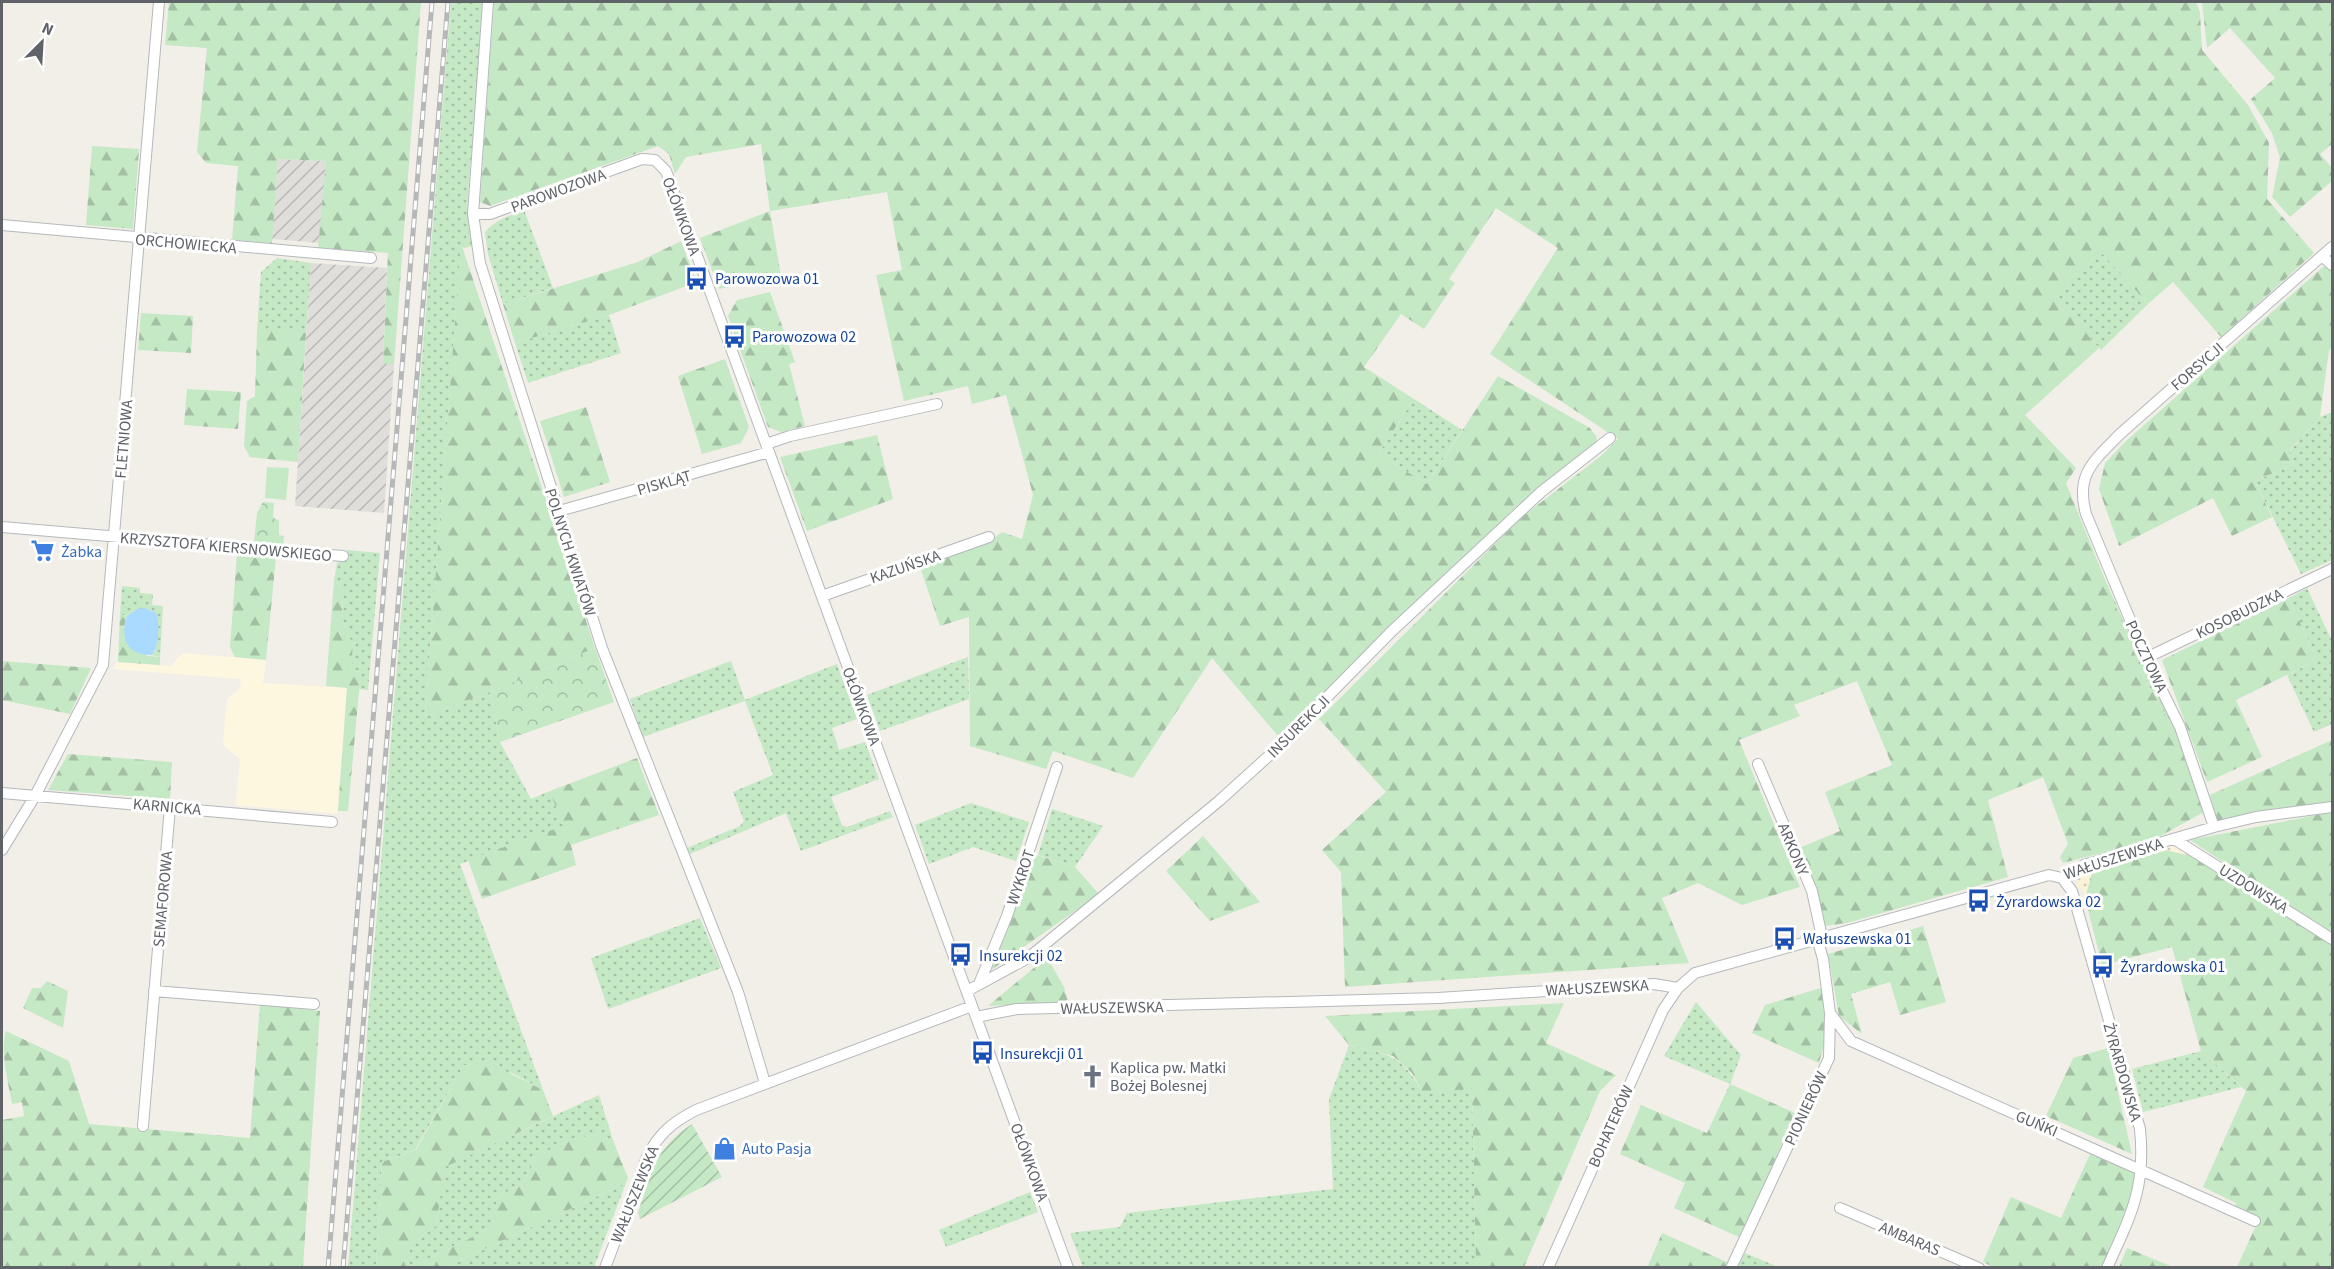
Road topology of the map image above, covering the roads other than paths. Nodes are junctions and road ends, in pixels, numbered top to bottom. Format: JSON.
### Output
{"nodes":[{"id":1,"x":159,"y":2,"type":"edge"},
{"id":2,"x":488,"y":2,"type":"edge"},
{"id":3,"x":642,"y":159,"type":"joint"},
{"id":4,"x":473,"y":214,"type":"junction"},
{"id":5,"x":2,"y":225,"type":"edge"},
{"id":6,"x":139,"y":239,"type":"junction"},
{"id":7,"x":2332,"y":247,"type":"edge"},
{"id":8,"x":2322,"y":256,"type":"junction"},
{"id":9,"x":371,"y":258,"type":"dead end"},
{"id":10,"x":2332,"y":266,"type":"edge"},
{"id":11,"x":937,"y":404,"type":"dead end"},
{"id":12,"x":1610,"y":438,"type":"dead end"},
{"id":13,"x":768,"y":448,"type":"junction"},
{"id":14,"x":2082,"y":484,"type":"joint"},
{"id":15,"x":558,"y":511,"type":"junction"},
{"id":16,"x":2,"y":527,"type":"edge"},
{"id":17,"x":115,"y":537,"type":"junction"},
{"id":18,"x":989,"y":537,"type":"dead end"},
{"id":19,"x":343,"y":556,"type":"dead end"},
{"id":20,"x":2332,"y":569,"type":"edge"},
{"id":21,"x":822,"y":596,"type":"junction"},
{"id":22,"x":2146,"y":658,"type":"junction"},
{"id":23,"x":1758,"y":764,"type":"dead end"},
{"id":24,"x":1057,"y":767,"type":"dead end"},
{"id":25,"x":2,"y":793,"type":"edge"},
{"id":26,"x":35,"y":796,"type":"junction"},
{"id":27,"x":170,"y":807,"type":"junction"},
{"id":28,"x":2332,"y":807,"type":"edge"},
{"id":29,"x":332,"y":822,"type":"dead end"},
{"id":30,"x":2214,"y":827,"type":"junction"},
{"id":31,"x":2174,"y":839,"type":"junction"},
{"id":32,"x":2,"y":850,"type":"edge"},
{"id":33,"x":2062,"y":878,"type":"junction"},
{"id":34,"x":1819,"y":938,"type":"junction"},
{"id":35,"x":2332,"y":939,"type":"edge"},
{"id":36,"x":980,"y":984,"type":"junction"},
{"id":37,"x":1678,"y":988,"type":"junction"},
{"id":38,"x":154,"y":991,"type":"junction"},
{"id":39,"x":968,"y":991,"type":"junction"},
{"id":40,"x":314,"y":1004,"type":"dead end"},
{"id":41,"x":972,"y":1006,"type":"junction"},
{"id":42,"x":1830,"y":1013,"type":"junction"},
{"id":43,"x":976,"y":1017,"type":"junction"},
{"id":44,"x":765,"y":1083,"type":"junction"},
{"id":45,"x":143,"y":1126,"type":"dead end"},
{"id":46,"x":2142,"y":1169,"type":"junction"},
{"id":47,"x":1840,"y":1208,"type":"dead end"},
{"id":48,"x":2255,"y":1221,"type":"dead end"},
{"id":49,"x":605,"y":1268,"type":"edge"},
{"id":50,"x":1068,"y":1268,"type":"edge"},
{"id":51,"x":1548,"y":1268,"type":"edge"},
{"id":52,"x":1731,"y":1268,"type":"edge"},
{"id":53,"x":1979,"y":1268,"type":"edge"},
{"id":54,"x":2107,"y":1268,"type":"edge"}],
"edges":[{"from":1,"to":6,"type":"street","name":"FLETNIOWA"},
{"from":2,"to":4,"type":"street","name":"POLNYCH KWIATÓW"},
{"from":3,"to":4,"type":"street","name":"PAROWOZOWA"},
{"from":3,"to":13,"type":"street","name":"OŁÓWKOWA"},
{"from":4,"to":15,"type":"street","name":"POLNYCH KWIATÓW"},
{"from":5,"to":6,"type":"street","name":"ORCHOWIECKA"},
{"from":6,"to":9,"type":"street","name":"ORCHOWIECKA"},
{"from":6,"to":17,"type":"street","name":"FLETNIOWA"},
{"from":7,"to":8,"type":"street","name":"FORSYCJI"},
{"from":8,"to":10,"type":"street"},
{"from":8,"to":14,"type":"street","name":"FORSYCJI"},
{"from":11,"to":13,"type":"street","name":"PISKLĄT"},
{"from":12,"to":36,"type":"street","name":"INSUREKCJI"},
{"from":13,"to":15,"type":"street","name":"PISKLĄT"},
{"from":13,"to":21,"type":"street","name":"OŁÓWKOWA"},
{"from":14,"to":22,"type":"street","name":"POCZTOWA"},
{"from":15,"to":44,"type":"street","name":"POLNYCH KWIATÓW"},
{"from":16,"to":17,"type":"street","name":"KRZYSZTOFA KIERSNOWSKIEGO"},
{"from":17,"to":19,"type":"street","name":"KRZYSZTOFA KIERSNOWSKIEGO"},
{"from":17,"to":26,"type":"street","name":"FLETNIOWA"},
{"from":18,"to":21,"type":"street","name":"KAZUŃSKA"},
{"from":20,"to":22,"type":"street","name":"KOSOBUDZKA"},
{"from":21,"to":39,"type":"street","name":"OŁÓWKOWA"},
{"from":22,"to":30,"type":"street","name":"POCZTOWA"},
{"from":23,"to":34,"type":"street","name":"ARKONY"},
{"from":24,"to":36,"type":"street","name":"WYKROT"},
{"from":25,"to":26,"type":"street","name":"KARNICKA"},
{"from":26,"to":27,"type":"street","name":"KARNICKA"},
{"from":26,"to":32,"type":"street","name":"FLETNIOWA"},
{"from":27,"to":29,"type":"street","name":"KARNICKA"},
{"from":27,"to":38,"type":"street","name":"SEMAFOROWA"},
{"from":28,"to":30,"type":"street","name":"WAŁUSZEWSKA"},
{"from":30,"to":31,"type":"street","name":"WAŁUSZEWSKA"},
{"from":31,"to":33,"type":"street","name":"WAŁUSZEWSKA"},
{"from":31,"to":35,"type":"street","name":"UZDOWSKA"},
{"from":33,"to":34,"type":"street","name":"WAŁUSZEWSKA"},
{"from":33,"to":46,"type":"street","name":"ŻYRARDOWSKA"},
{"from":34,"to":37,"type":"street","name":"WAŁUSZEWSKA"},
{"from":34,"to":42,"type":"street","name":"PIONIERÓW"},
{"from":36,"to":39,"type":"street","name":"INSUREKCJI"},
{"from":37,"to":43,"type":"street","name":"WAŁUSZEWSKA"},
{"from":37,"to":51,"type":"street","name":"BOHATERÓW"},
{"from":38,"to":40,"type":"street"},
{"from":38,"to":45,"type":"street","name":"SEMAFOROWA"},
{"from":39,"to":41,"type":"street","name":"OŁÓWKOWA"},
{"from":41,"to":43,"type":"street","name":"OŁÓWKOWA"},
{"from":41,"to":44,"type":"street","name":"WAŁUSZEWSKA"},
{"from":42,"to":46,"type":"street","name":"GUŃKI"},
{"from":42,"to":52,"type":"street","name":"PIONIERÓW"},
{"from":43,"to":50,"type":"street","name":"OŁÓWKOWA"},
{"from":44,"to":49,"type":"street","name":"WAŁUSZEWSKA"},
{"from":46,"to":48,"type":"street","name":"GUŃKI"},
{"from":46,"to":54,"type":"street","name":"ŻYRARDOWSKA"},
{"from":47,"to":53,"type":"street","name":"AMBARAS"}]}
